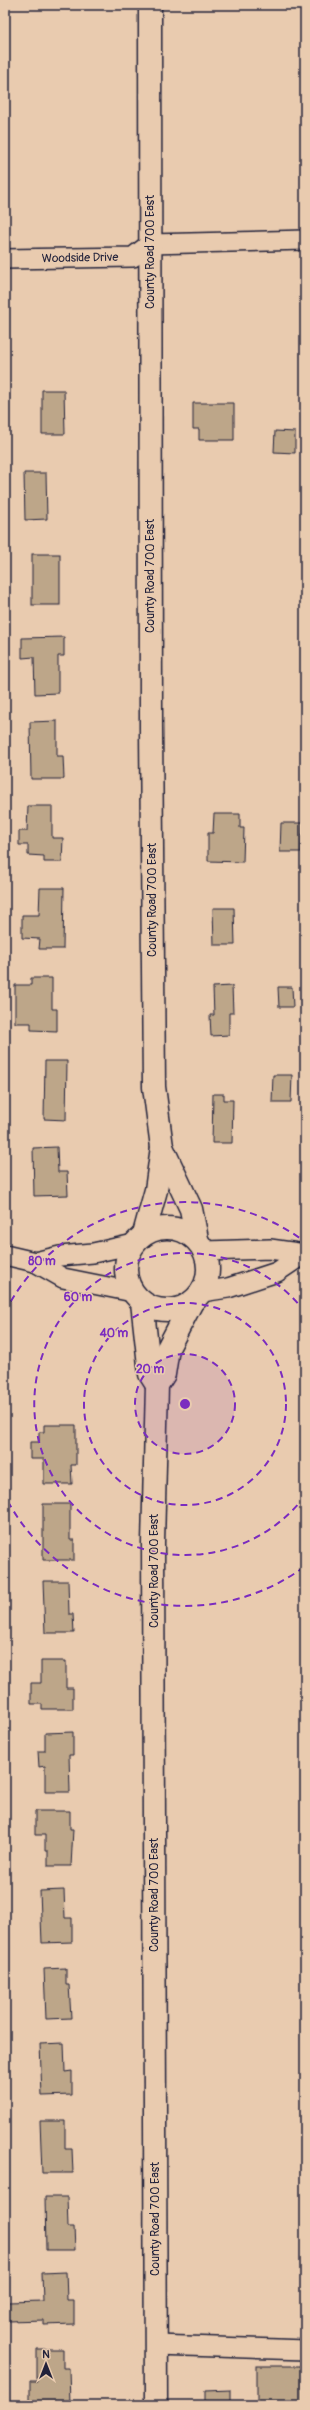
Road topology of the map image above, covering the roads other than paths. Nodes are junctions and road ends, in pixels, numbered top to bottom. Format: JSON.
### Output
{"nodes":[{"id":1,"x":150,"y":5,"type":"edge"},
{"id":2,"x":305,"y":240,"type":"edge"},
{"id":3,"x":150,"y":244,"type":"junction"},
{"id":4,"x":5,"y":259,"type":"edge"},
{"id":5,"x":162,"y":1147,"type":"junction"},
{"id":6,"x":139,"y":1239,"type":"junction"},
{"id":7,"x":201,"y":1245,"type":"junction"},
{"id":8,"x":5,"y":1255,"type":"edge"},
{"id":9,"x":304,"y":1255,"type":"edge"},
{"id":10,"x":35,"y":1262,"type":"junction"},
{"id":11,"x":137,"y":1297,"type":"junction"},
{"id":12,"x":197,"y":1297,"type":"junction"},
{"id":13,"x":157,"y":1385,"type":"junction"},
{"id":14,"x":156,"y":2345,"type":"junction"},
{"id":15,"x":305,"y":2350,"type":"edge"},
{"id":16,"x":156,"y":2405,"type":"edge"}],
"edges":[{"from":1,"to":3,"type":"main road","name":"County Road 700 East"},
{"from":2,"to":3,"type":"street"},
{"from":3,"to":4,"type":"street","name":"Woodside Drive"},
{"from":3,"to":5,"type":"main road","name":"County Road 700 East"},
{"from":5,"to":6,"type":"main road","name":"County Road 700 East"},
{"from":5,"to":7,"type":"main road","name":"County Road 700 East"},
{"from":6,"to":7,"type":"main road"},
{"from":6,"to":10,"type":"street"},
{"from":6,"to":11,"type":"main road"},
{"from":7,"to":9,"type":"street"},
{"from":7,"to":12,"type":"main road"},
{"from":8,"to":10,"type":"street"},
{"from":9,"to":12,"type":"street"},
{"from":10,"to":11,"type":"street"},
{"from":11,"to":12,"type":"main road"},
{"from":11,"to":13,"type":"main road","name":"County Road 700 East"},
{"from":12,"to":13,"type":"main road","name":"County Road 700 East"},
{"from":13,"to":14,"type":"main road","name":"County Road 700 East"},
{"from":14,"to":15,"type":"street"},
{"from":14,"to":16,"type":"main road","name":"County Road 700 East"}]}
